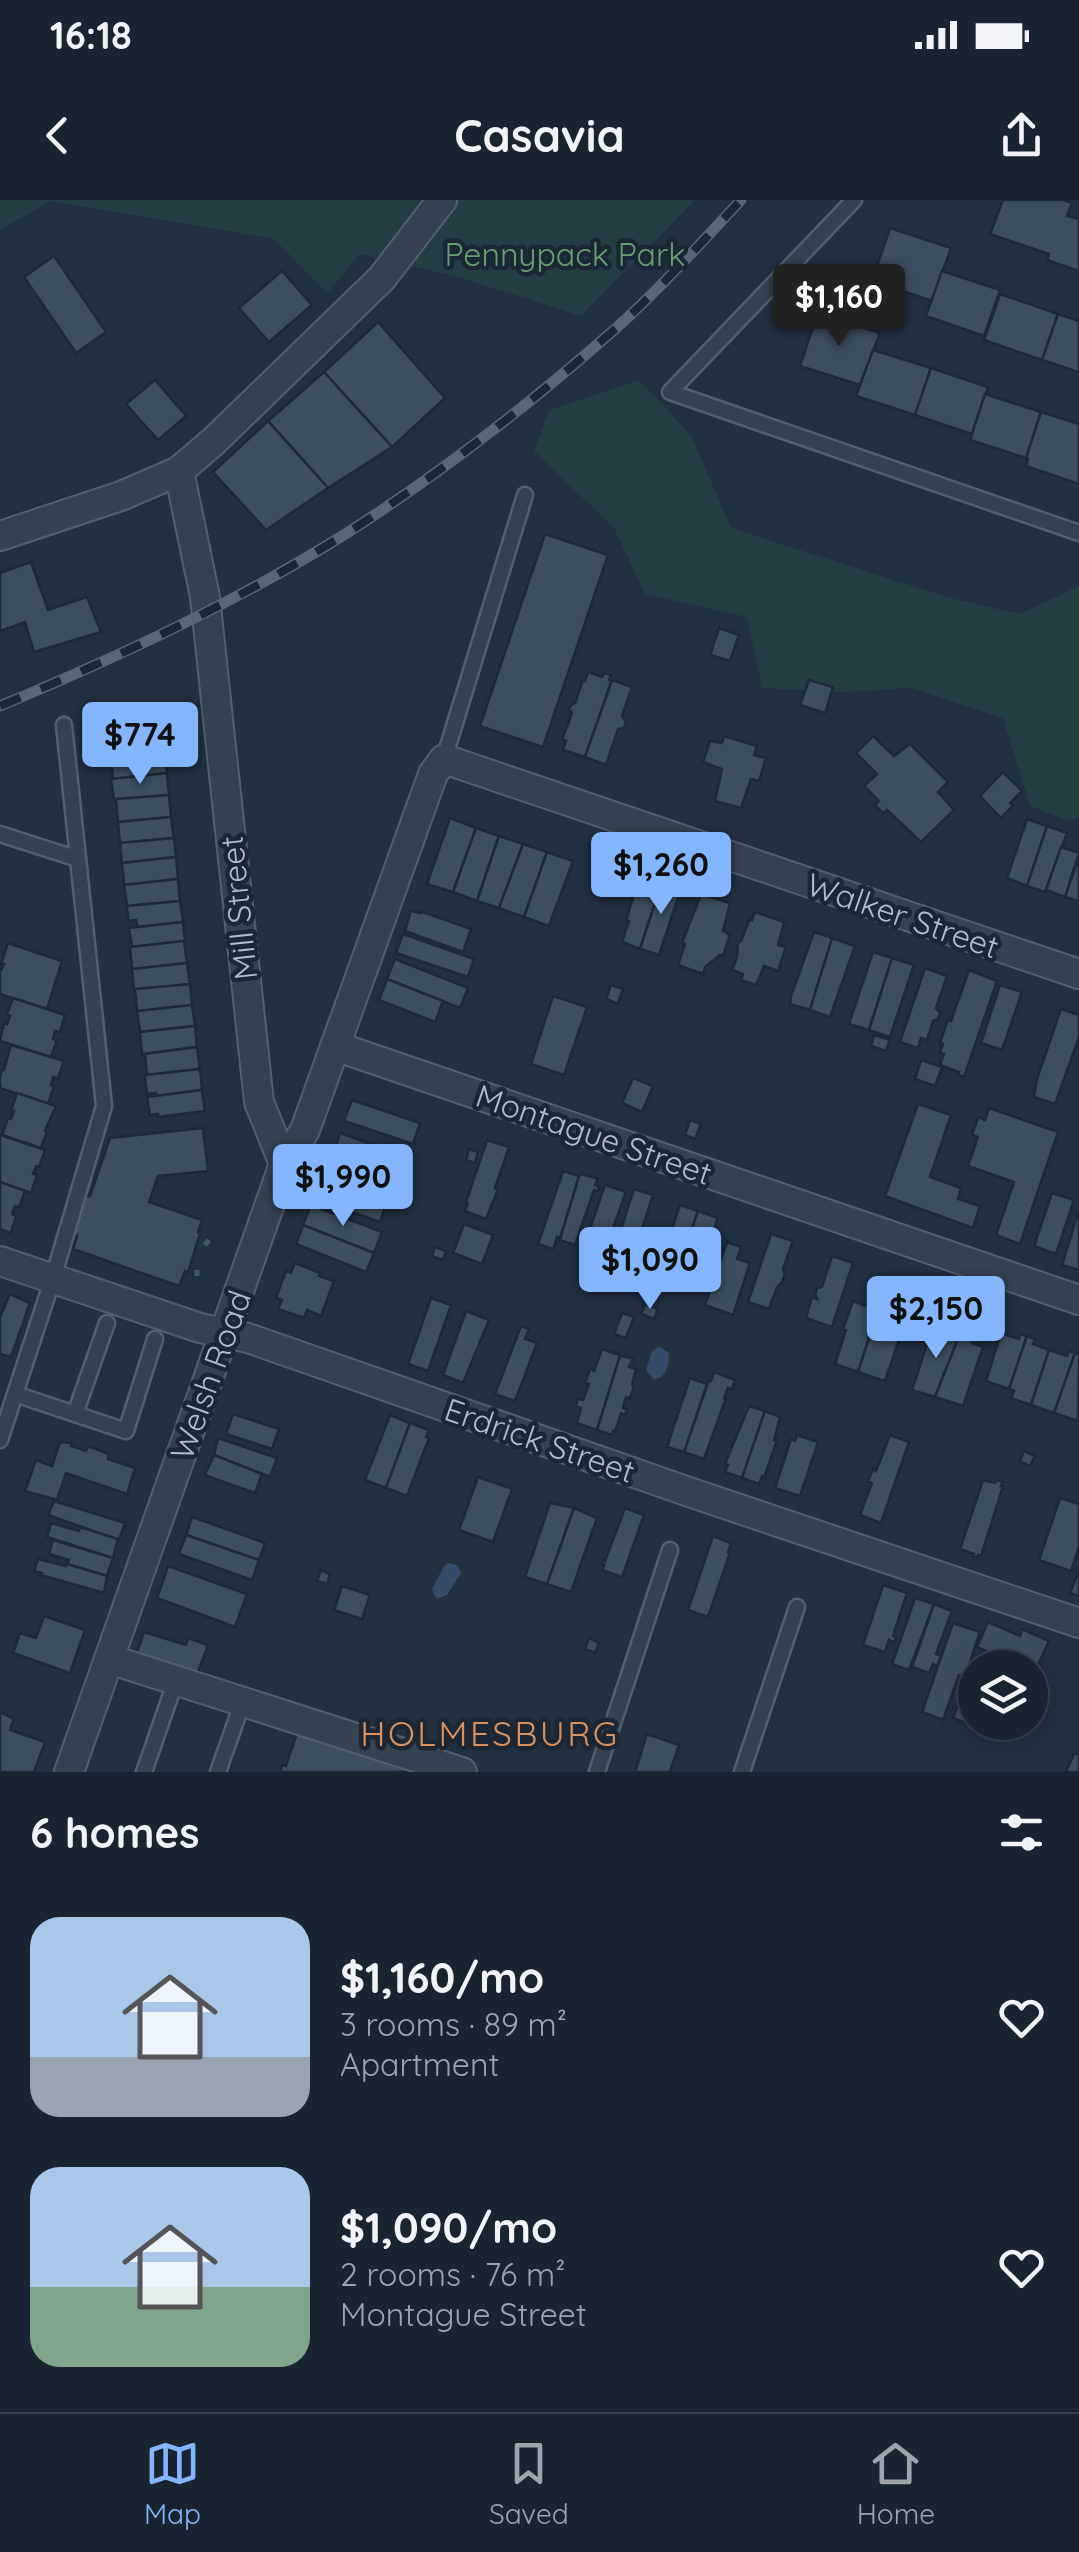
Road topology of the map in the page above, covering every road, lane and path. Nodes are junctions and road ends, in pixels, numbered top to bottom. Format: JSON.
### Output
{"nodes":[{"id":1,"x":442,"y":200,"type":"edge"},
{"id":2,"x":854,"y":200,"type":"edge"},
{"id":3,"x":179,"y":471,"type":"junction"},
{"id":4,"x":525,"y":495,"type":"dead end"},
{"id":5,"x":1079,"y":533,"type":"edge"},
{"id":6,"x":0,"y":536,"type":"edge"},
{"id":7,"x":64,"y":725,"type":"dead end"},
{"id":8,"x":444,"y":759,"type":"junction"},
{"id":9,"x":0,"y":834,"type":"edge"},
{"id":10,"x":78,"y":859,"type":"junction"},
{"id":11,"x":1079,"y":974,"type":"edge"},
{"id":12,"x":336,"y":1046,"type":"junction"},
{"id":13,"x":284,"y":1164,"type":"junction"},
{"id":14,"x":0,"y":1261,"type":"edge"},
{"id":15,"x":53,"y":1278,"type":"junction"},
{"id":16,"x":1079,"y":1300,"type":"edge"},
{"id":17,"x":107,"y":1324,"type":"dead end"},
{"id":18,"x":225,"y":1334,"type":"junction"},
{"id":19,"x":156,"y":1339,"type":"dead end"},
{"id":20,"x":15,"y":1394,"type":"junction"},
{"id":21,"x":76,"y":1414,"type":"junction"},
{"id":22,"x":0,"y":1440,"type":"edge"},
{"id":23,"x":670,"y":1550,"type":"dead end"},
{"id":24,"x":797,"y":1607,"type":"dead end"},
{"id":25,"x":1079,"y":1622,"type":"edge"},
{"id":26,"x":109,"y":1660,"type":"junction"},
{"id":27,"x":176,"y":1680,"type":"junction"},
{"id":28,"x":243,"y":1701,"type":"junction"},
{"id":29,"x":69,"y":1772,"type":"edge"},
{"id":30,"x":144,"y":1772,"type":"edge"},
{"id":31,"x":218,"y":1772,"type":"edge"},
{"id":32,"x":462,"y":1772,"type":"edge"},
{"id":33,"x":596,"y":1772,"type":"edge"},
{"id":34,"x":742,"y":1772,"type":"edge"}],
"edges":[{"from":1,"to":3,"type":"street"},
{"from":2,"to":5,"type":"lane"},
{"from":3,"to":6,"type":"street"},
{"from":3,"to":13,"type":"street","name":"Mill Street"},
{"from":4,"to":8,"type":"lane"},
{"from":7,"to":10,"type":"lane"},
{"from":8,"to":11,"type":"street","name":"Walker Street"},
{"from":8,"to":12,"type":"street","name":"Welsh Road"},
{"from":9,"to":10,"type":"lane"},
{"from":10,"to":15,"type":"lane"},
{"from":12,"to":13,"type":"street","name":"Welsh Road"},
{"from":12,"to":16,"type":"street","name":"Montague Street"},
{"from":13,"to":18,"type":"street","name":"Welsh Road"},
{"from":14,"to":15,"type":"street","name":"Erdrick Street"},
{"from":15,"to":18,"type":"street","name":"Erdrick Street"},
{"from":15,"to":20,"type":"lane"},
{"from":17,"to":21,"type":"lane"},
{"from":18,"to":25,"type":"street","name":"Erdrick Street"},
{"from":18,"to":26,"type":"street","name":"Welsh Road"},
{"from":19,"to":21,"type":"lane"},
{"from":20,"to":21,"type":"lane"},
{"from":20,"to":22,"type":"lane"},
{"from":23,"to":33,"type":"lane"},
{"from":24,"to":34,"type":"lane"},
{"from":26,"to":27,"type":"street"},
{"from":26,"to":29,"type":"street","name":"Welsh Road"},
{"from":27,"to":28,"type":"street"},
{"from":27,"to":30,"type":"lane"},
{"from":28,"to":31,"type":"lane"},
{"from":28,"to":32,"type":"street"}]}
